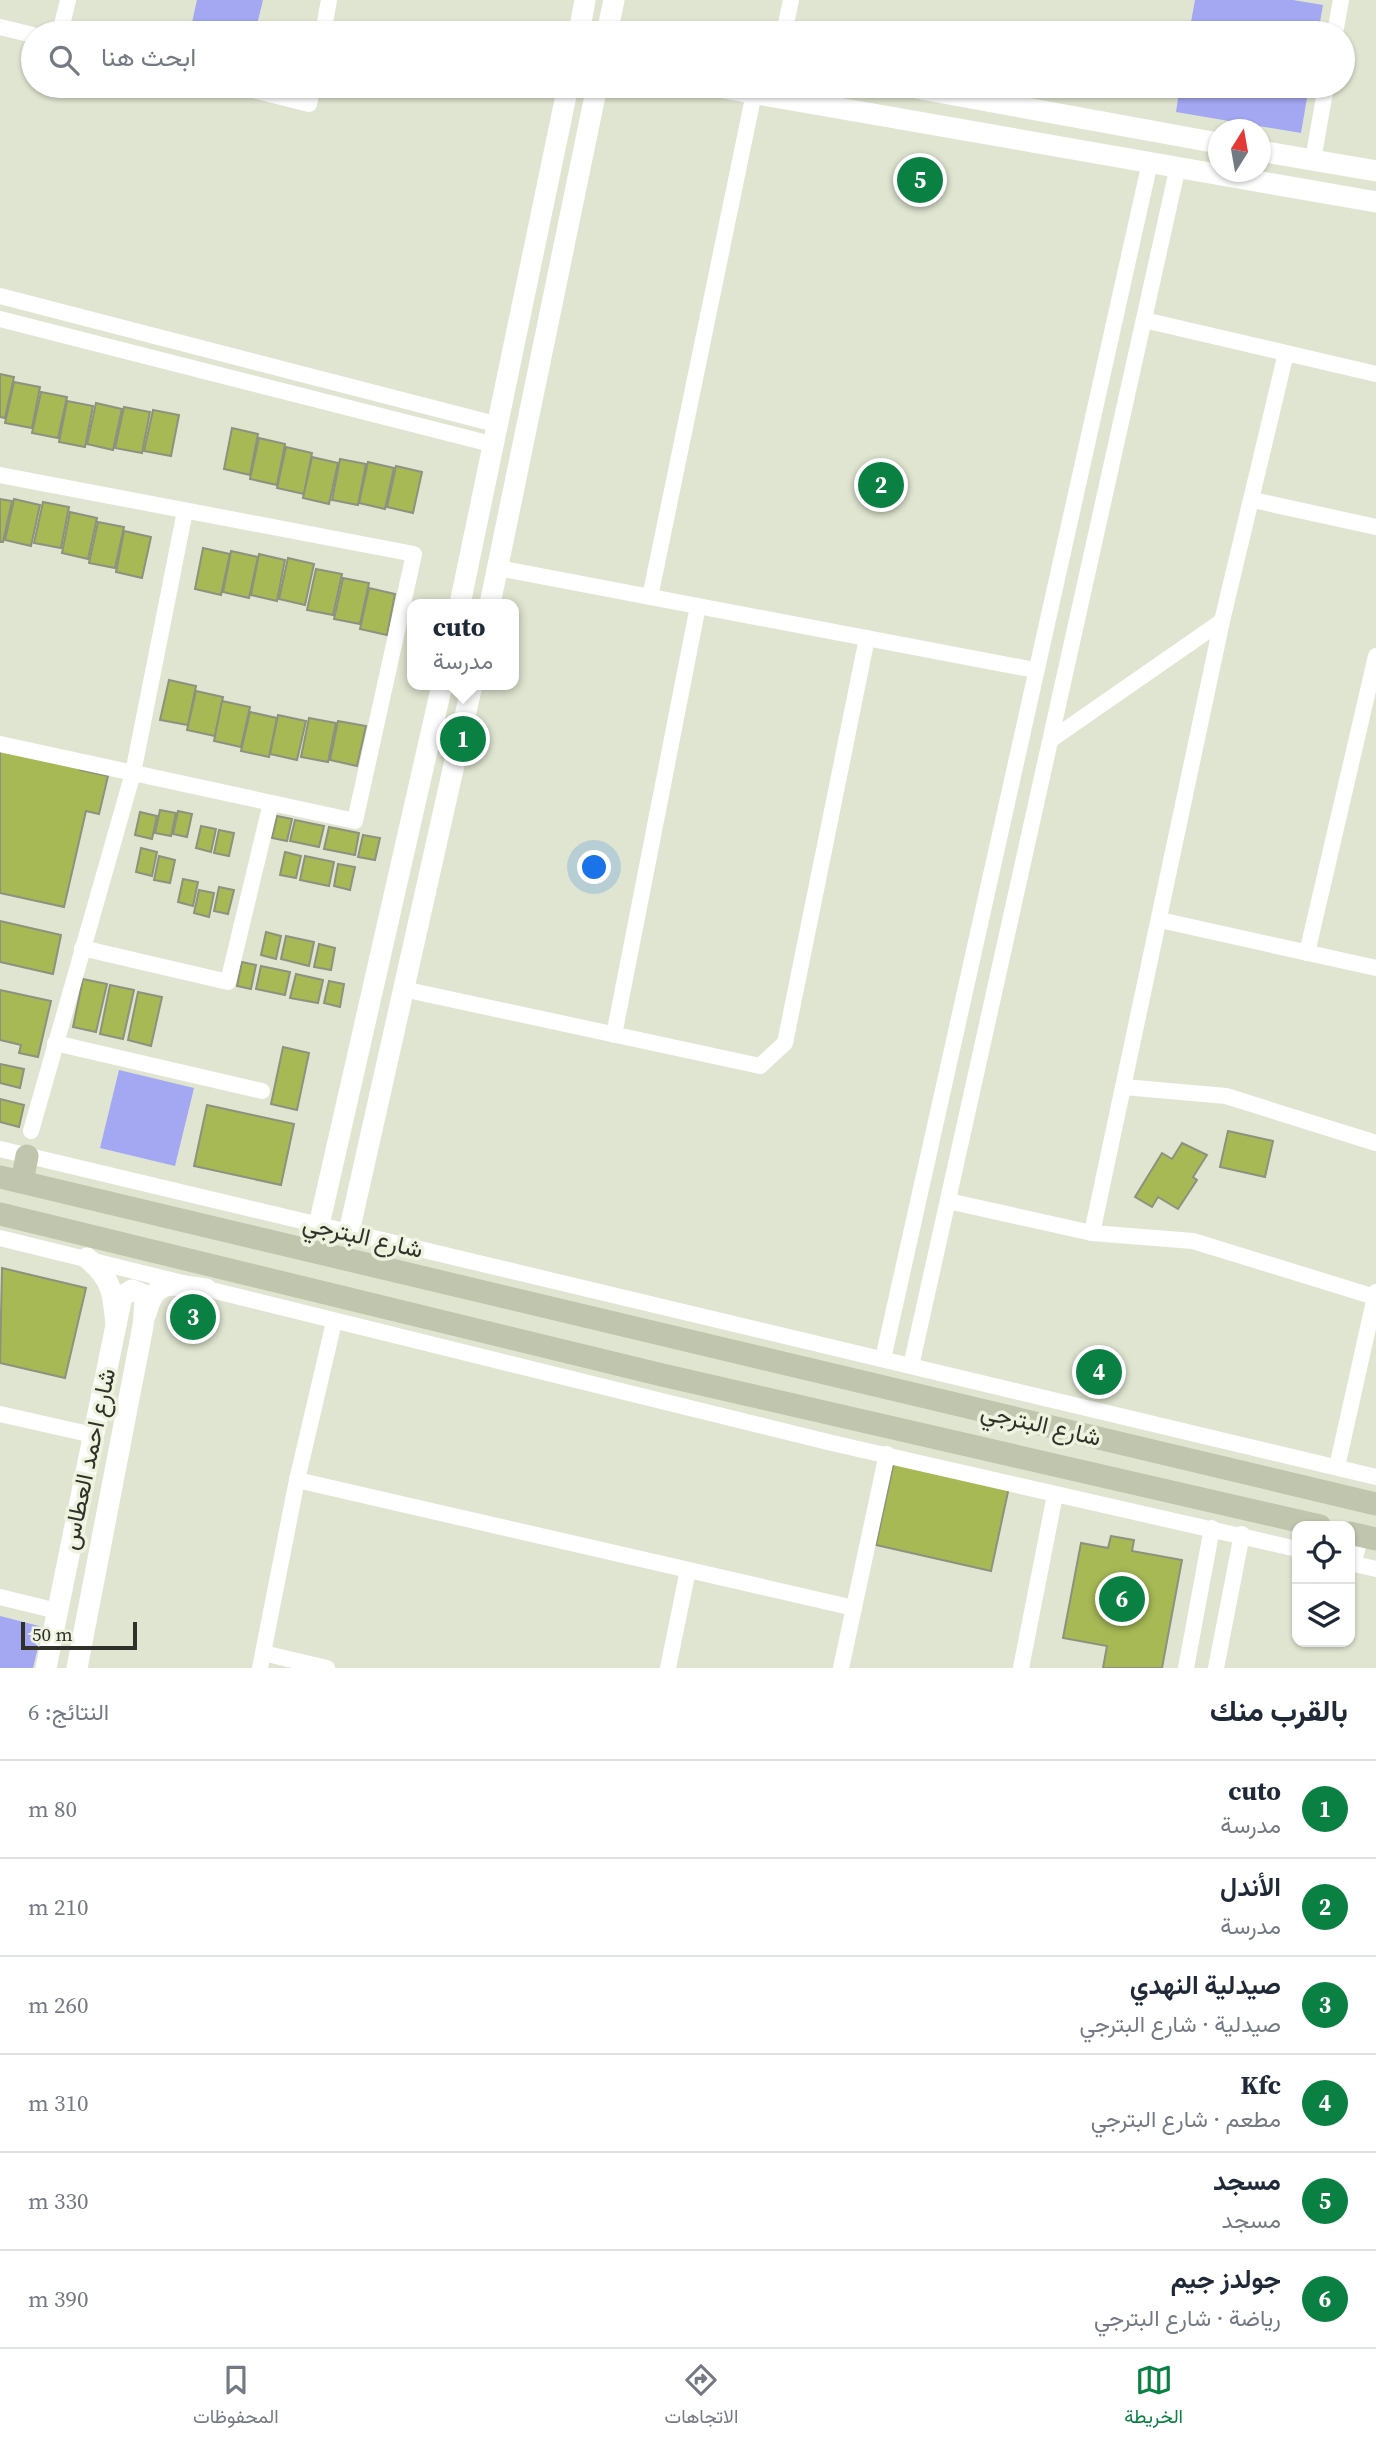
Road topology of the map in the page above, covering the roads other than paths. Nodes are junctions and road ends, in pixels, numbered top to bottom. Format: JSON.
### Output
{"nodes":[{"id":1,"x":68,"y":0,"type":"edge"},
{"id":2,"x":329,"y":0,"type":"edge"},
{"id":3,"x":585,"y":0,"type":"edge"},
{"id":4,"x":614,"y":0,"type":"edge"},
{"id":5,"x":791,"y":0,"type":"edge"},
{"id":6,"x":1341,"y":0,"type":"edge"},
{"id":7,"x":63,"y":21,"type":"edge"},
{"id":8,"x":325,"y":21,"type":"edge"},
{"id":9,"x":581,"y":21,"type":"edge"},
{"id":10,"x":612,"y":21,"type":"edge"},
{"id":11,"x":787,"y":21,"type":"edge"},
{"id":12,"x":1337,"y":21,"type":"edge"},
{"id":13,"x":0,"y":27,"type":"edge"},
{"id":14,"x":21,"y":32,"type":"edge"},
{"id":15,"x":285,"y":98,"type":"edge"},
{"id":16,"x":310,"y":98,"type":"edge"},
{"id":17,"x":566,"y":98,"type":"edge"},
{"id":18,"x":595,"y":98,"type":"edge"},
{"id":19,"x":753,"y":98,"type":"edge"},
{"id":20,"x":783,"y":98,"type":"edge"},
{"id":21,"x":971,"y":98,"type":"edge"},
{"id":22,"x":1324,"y":98,"type":"edge"},
{"id":23,"x":1208,"y":141,"type":"edge"},
{"id":24,"x":1271,"y":153,"type":"edge"},
{"id":25,"x":1313,"y":160,"type":"junction"},
{"id":26,"x":1150,"y":162,"type":"junction"},
{"id":27,"x":1178,"y":166,"type":"junction"},
{"id":28,"x":1374,"y":171,"type":"edge"},
{"id":29,"x":1372,"y":201,"type":"edge"},
{"id":30,"x":0,"y":296,"type":"edge"},
{"id":31,"x":0,"y":318,"type":"edge"},
{"id":32,"x":1144,"y":320,"type":"junction"},
{"id":33,"x":1286,"y":353,"type":"junction"},
{"id":34,"x":1376,"y":373,"type":"edge"},
{"id":35,"x":526,"y":432,"type":"junction"},
{"id":36,"x":497,"y":435,"type":"junction"},
{"id":37,"x":0,"y":475,"type":"edge"},
{"id":38,"x":1253,"y":500,"type":"junction"},
{"id":39,"x":185,"y":511,"type":"junction"},
{"id":40,"x":1376,"y":527,"type":"edge"},
{"id":41,"x":498,"y":568,"type":"junction"},
{"id":42,"x":650,"y":597,"type":"junction"},
{"id":43,"x":461,"y":599,"type":"edge"},
{"id":44,"x":491,"y":599,"type":"edge"},
{"id":45,"x":698,"y":606,"type":"junction"},
{"id":46,"x":1222,"y":621,"type":"junction"},
{"id":47,"x":867,"y":638,"type":"junction"},
{"id":48,"x":1376,"y":656,"type":"edge"},
{"id":49,"x":1035,"y":670,"type":"junction"},
{"id":50,"x":441,"y":690,"type":"edge"},
{"id":51,"x":471,"y":690,"type":"edge"},
{"id":52,"x":1052,"y":739,"type":"junction"},
{"id":53,"x":0,"y":744,"type":"edge"},
{"id":54,"x":133,"y":773,"type":"junction"},
{"id":55,"x":271,"y":803,"type":"junction"},
{"id":56,"x":1160,"y":920,"type":"junction"},
{"id":57,"x":82,"y":948,"type":"junction"},
{"id":58,"x":1307,"y":953,"type":"junction"},
{"id":59,"x":1376,"y":968,"type":"edge"},
{"id":60,"x":403,"y":989,"type":"junction"},
{"id":61,"x":614,"y":1035,"type":"junction"},
{"id":62,"x":55,"y":1043,"type":"junction"},
{"id":63,"x":1124,"y":1087,"type":"junction"},
{"id":64,"x":262,"y":1091,"type":"dead end"},
{"id":65,"x":31,"y":1131,"type":"dead end"},
{"id":66,"x":1376,"y":1143,"type":"edge"},
{"id":67,"x":0,"y":1149,"type":"edge"},
{"id":68,"x":27,"y":1156,"type":"junction"},
{"id":69,"x":11,"y":1179,"type":"edge"},
{"id":70,"x":948,"y":1201,"type":"junction"},
{"id":71,"x":0,"y":1214,"type":"edge"},
{"id":72,"x":319,"y":1226,"type":"junction"},
{"id":73,"x":349,"y":1232,"type":"junction"},
{"id":74,"x":1091,"y":1233,"type":"junction"},
{"id":75,"x":0,"y":1238,"type":"edge"},
{"id":76,"x":87,"y":1258,"type":"junction"},
{"id":77,"x":206,"y":1289,"type":"junction"},
{"id":78,"x":1376,"y":1295,"type":"edge"},
{"id":79,"x":517,"y":1300,"type":"junction"},
{"id":80,"x":433,"y":1319,"type":"junction"},
{"id":81,"x":334,"y":1322,"type":"junction"},
{"id":82,"x":726,"y":1322,"type":"junction"},
{"id":83,"x":116,"y":1325,"type":"junction"},
{"id":84,"x":143,"y":1326,"type":"junction"},
{"id":85,"x":508,"y":1337,"type":"junction"},
{"id":86,"x":402,"y":1339,"type":"junction"},
{"id":87,"x":706,"y":1345,"type":"junction"},
{"id":88,"x":883,"y":1359,"type":"junction"},
{"id":89,"x":911,"y":1366,"type":"junction"},
{"id":90,"x":0,"y":1414,"type":"edge"},
{"id":91,"x":839,"y":1415,"type":"junction"},
{"id":92,"x":93,"y":1435,"type":"junction"},
{"id":93,"x":832,"y":1443,"type":"junction"},
{"id":94,"x":1255,"y":1448,"type":"junction"},
{"id":95,"x":887,"y":1454,"type":"junction"},
{"id":96,"x":1338,"y":1468,"type":"junction"},
{"id":97,"x":1248,"y":1474,"type":"junction"},
{"id":98,"x":1376,"y":1477,"type":"edge"},
{"id":99,"x":297,"y":1480,"type":"junction"},
{"id":100,"x":1055,"y":1495,"type":"junction"},
{"id":101,"x":1376,"y":1504,"type":"edge"},
{"id":102,"x":1298,"y":1521,"type":"edge"},
{"id":103,"x":1212,"y":1528,"type":"junction"},
{"id":104,"x":1242,"y":1534,"type":"junction"},
{"id":105,"x":1362,"y":1536,"type":"edge"},
{"id":106,"x":1292,"y":1548,"type":"edge"},
{"id":107,"x":1355,"y":1553,"type":"edge"},
{"id":108,"x":1355,"y":1564,"type":"edge"},
{"id":109,"x":1376,"y":1569,"type":"edge"},
{"id":110,"x":688,"y":1570,"type":"junction"},
{"id":111,"x":0,"y":1597,"type":"edge"},
{"id":112,"x":855,"y":1608,"type":"junction"},
{"id":113,"x":57,"y":1611,"type":"junction"},
{"id":114,"x":262,"y":1661,"type":"edge"},
{"id":115,"x":46,"y":1668,"type":"edge"},
{"id":116,"x":76,"y":1668,"type":"edge"},
{"id":117,"x":327,"y":1668,"type":"edge"},
{"id":118,"x":668,"y":1668,"type":"edge"},
{"id":119,"x":841,"y":1668,"type":"edge"},
{"id":120,"x":1021,"y":1668,"type":"edge"},
{"id":121,"x":1186,"y":1668,"type":"edge"},
{"id":122,"x":1216,"y":1668,"type":"edge"}],
"edges":[{"from":1,"to":7,"type":"street"},
{"from":2,"to":8,"type":"street"},
{"from":3,"to":9,"type":"street"},
{"from":4,"to":10,"type":"street"},
{"from":5,"to":11,"type":"street"},
{"from":6,"to":12,"type":"street"},
{"from":13,"to":14,"type":"street"},
{"from":15,"to":16,"type":"street"},
{"from":17,"to":36,"type":"street"},
{"from":18,"to":35,"type":"street"},
{"from":19,"to":42,"type":"street"},
{"from":20,"to":26,"type":"street"},
{"from":21,"to":23,"type":"street"},
{"from":22,"to":25,"type":"street"},
{"from":24,"to":25,"type":"street"},
{"from":25,"to":28,"type":"street"},
{"from":26,"to":27,"type":"street"},
{"from":26,"to":49,"type":"street"},
{"from":27,"to":29,"type":"street"},
{"from":27,"to":32,"type":"street"},
{"from":28,"to":29,"type":"street"},
{"from":30,"to":36,"type":"street"},
{"from":31,"to":36,"type":"street"},
{"from":32,"to":33,"type":"street"},
{"from":32,"to":52,"type":"street"},
{"from":33,"to":34,"type":"street"},
{"from":33,"to":38,"type":"street"},
{"from":35,"to":36,"type":"street"},
{"from":35,"to":41,"type":"street"},
{"from":36,"to":43,"type":"street"},
{"from":37,"to":39,"type":"street"},
{"from":38,"to":40,"type":"street"},
{"from":38,"to":46,"type":"street"},
{"from":39,"to":54,"type":"street"},
{"from":39,"to":55,"type":"street"},
{"from":41,"to":42,"type":"street"},
{"from":41,"to":44,"type":"street"},
{"from":42,"to":45,"type":"street"},
{"from":45,"to":47,"type":"street"},
{"from":45,"to":61,"type":"street"},
{"from":46,"to":52,"type":"street"},
{"from":46,"to":56,"type":"street"},
{"from":47,"to":49,"type":"street"},
{"from":47,"to":61,"type":"street"},
{"from":48,"to":58,"type":"street"},
{"from":49,"to":88,"type":"street"},
{"from":50,"to":72,"type":"street"},
{"from":51,"to":60,"type":"street"},
{"from":52,"to":70,"type":"street"},
{"from":53,"to":54,"type":"street"},
{"from":54,"to":55,"type":"street"},
{"from":54,"to":57,"type":"street"},
{"from":55,"to":57,"type":"street"},
{"from":56,"to":58,"type":"street"},
{"from":56,"to":63,"type":"street"},
{"from":57,"to":62,"type":"street"},
{"from":58,"to":59,"type":"street"},
{"from":60,"to":61,"type":"street"},
{"from":60,"to":73,"type":"street"},
{"from":62,"to":64,"type":"street"},
{"from":62,"to":65,"type":"street"},
{"from":63,"to":66,"type":"street"},
{"from":63,"to":74,"type":"street"},
{"from":67,"to":68,"type":"street","name":"شارع البترجي"},
{"from":68,"to":69,"type":"main road"},
{"from":68,"to":72,"type":"street","name":"شارع البترجي"},
{"from":69,"to":79,"type":"main road","name":"شارع البترجي"},
{"from":70,"to":74,"type":"street"},
{"from":70,"to":89,"type":"street"},
{"from":71,"to":80,"type":"main road","name":"شارع البترجي"},
{"from":72,"to":73,"type":"street","name":"شارع البترجي"},
{"from":73,"to":82,"type":"street","name":"شارع البترجي"},
{"from":74,"to":78,"type":"street"},
{"from":75,"to":76,"type":"street"},
{"from":76,"to":77,"type":"street"},
{"from":76,"to":83,"type":"street","name":"شارع احمد العطاس"},
{"from":77,"to":81,"type":"street"},
{"from":77,"to":84,"type":"street"},
{"from":78,"to":96,"type":"street"},
{"from":79,"to":85,"type":"main road"},
{"from":79,"to":87,"type":"main road","name":"شارع البترجي"},
{"from":80,"to":85,"type":"main road","name":"شارع البترجي"},
{"from":80,"to":86,"type":"street"},
{"from":81,"to":86,"type":"street"},
{"from":81,"to":99,"type":"street"},
{"from":82,"to":87,"type":"street"},
{"from":82,"to":88,"type":"street","name":"شارع البترجي"},
{"from":83,"to":84,"type":"street"},
{"from":83,"to":92,"type":"street","name":"شارع احمد العطاس"},
{"from":84,"to":116,"type":"street","name":"شارع احمد العطاس"},
{"from":85,"to":91,"type":"main road","name":"شارع البترجي"},
{"from":86,"to":93,"type":"street"},
{"from":87,"to":97,"type":"main road","name":"شارع البترجي"},
{"from":88,"to":89,"type":"street","name":"شارع البترجي"},
{"from":89,"to":94,"type":"street","name":"شارع البترجي"},
{"from":90,"to":92,"type":"street"},
{"from":91,"to":93,"type":"street"},
{"from":91,"to":102,"type":"main road","name":"شارع البترجي"},
{"from":92,"to":113,"type":"street","name":"شارع احمد العطاس"},
{"from":93,"to":95,"type":"street"},
{"from":94,"to":96,"type":"street","name":"شارع البترجي"},
{"from":94,"to":97,"type":"street"},
{"from":95,"to":100,"type":"street"},
{"from":95,"to":112,"type":"street"},
{"from":96,"to":98,"type":"street","name":"شارع البترجي"},
{"from":97,"to":101,"type":"main road","name":"شارع البترجي"},
{"from":99,"to":110,"type":"street"},
{"from":99,"to":114,"type":"street"},
{"from":100,"to":103,"type":"street"},
{"from":100,"to":120,"type":"street"},
{"from":103,"to":104,"type":"street"},
{"from":103,"to":121,"type":"street"},
{"from":104,"to":106,"type":"street"},
{"from":104,"to":122,"type":"street"},
{"from":105,"to":107,"type":"street"},
{"from":108,"to":109,"type":"street"},
{"from":110,"to":112,"type":"street"},
{"from":110,"to":118,"type":"street"},
{"from":111,"to":113,"type":"street"},
{"from":112,"to":119,"type":"street"},
{"from":113,"to":115,"type":"street","name":"شارع احمد العطاس"},
{"from":114,"to":117,"type":"street"}]}
